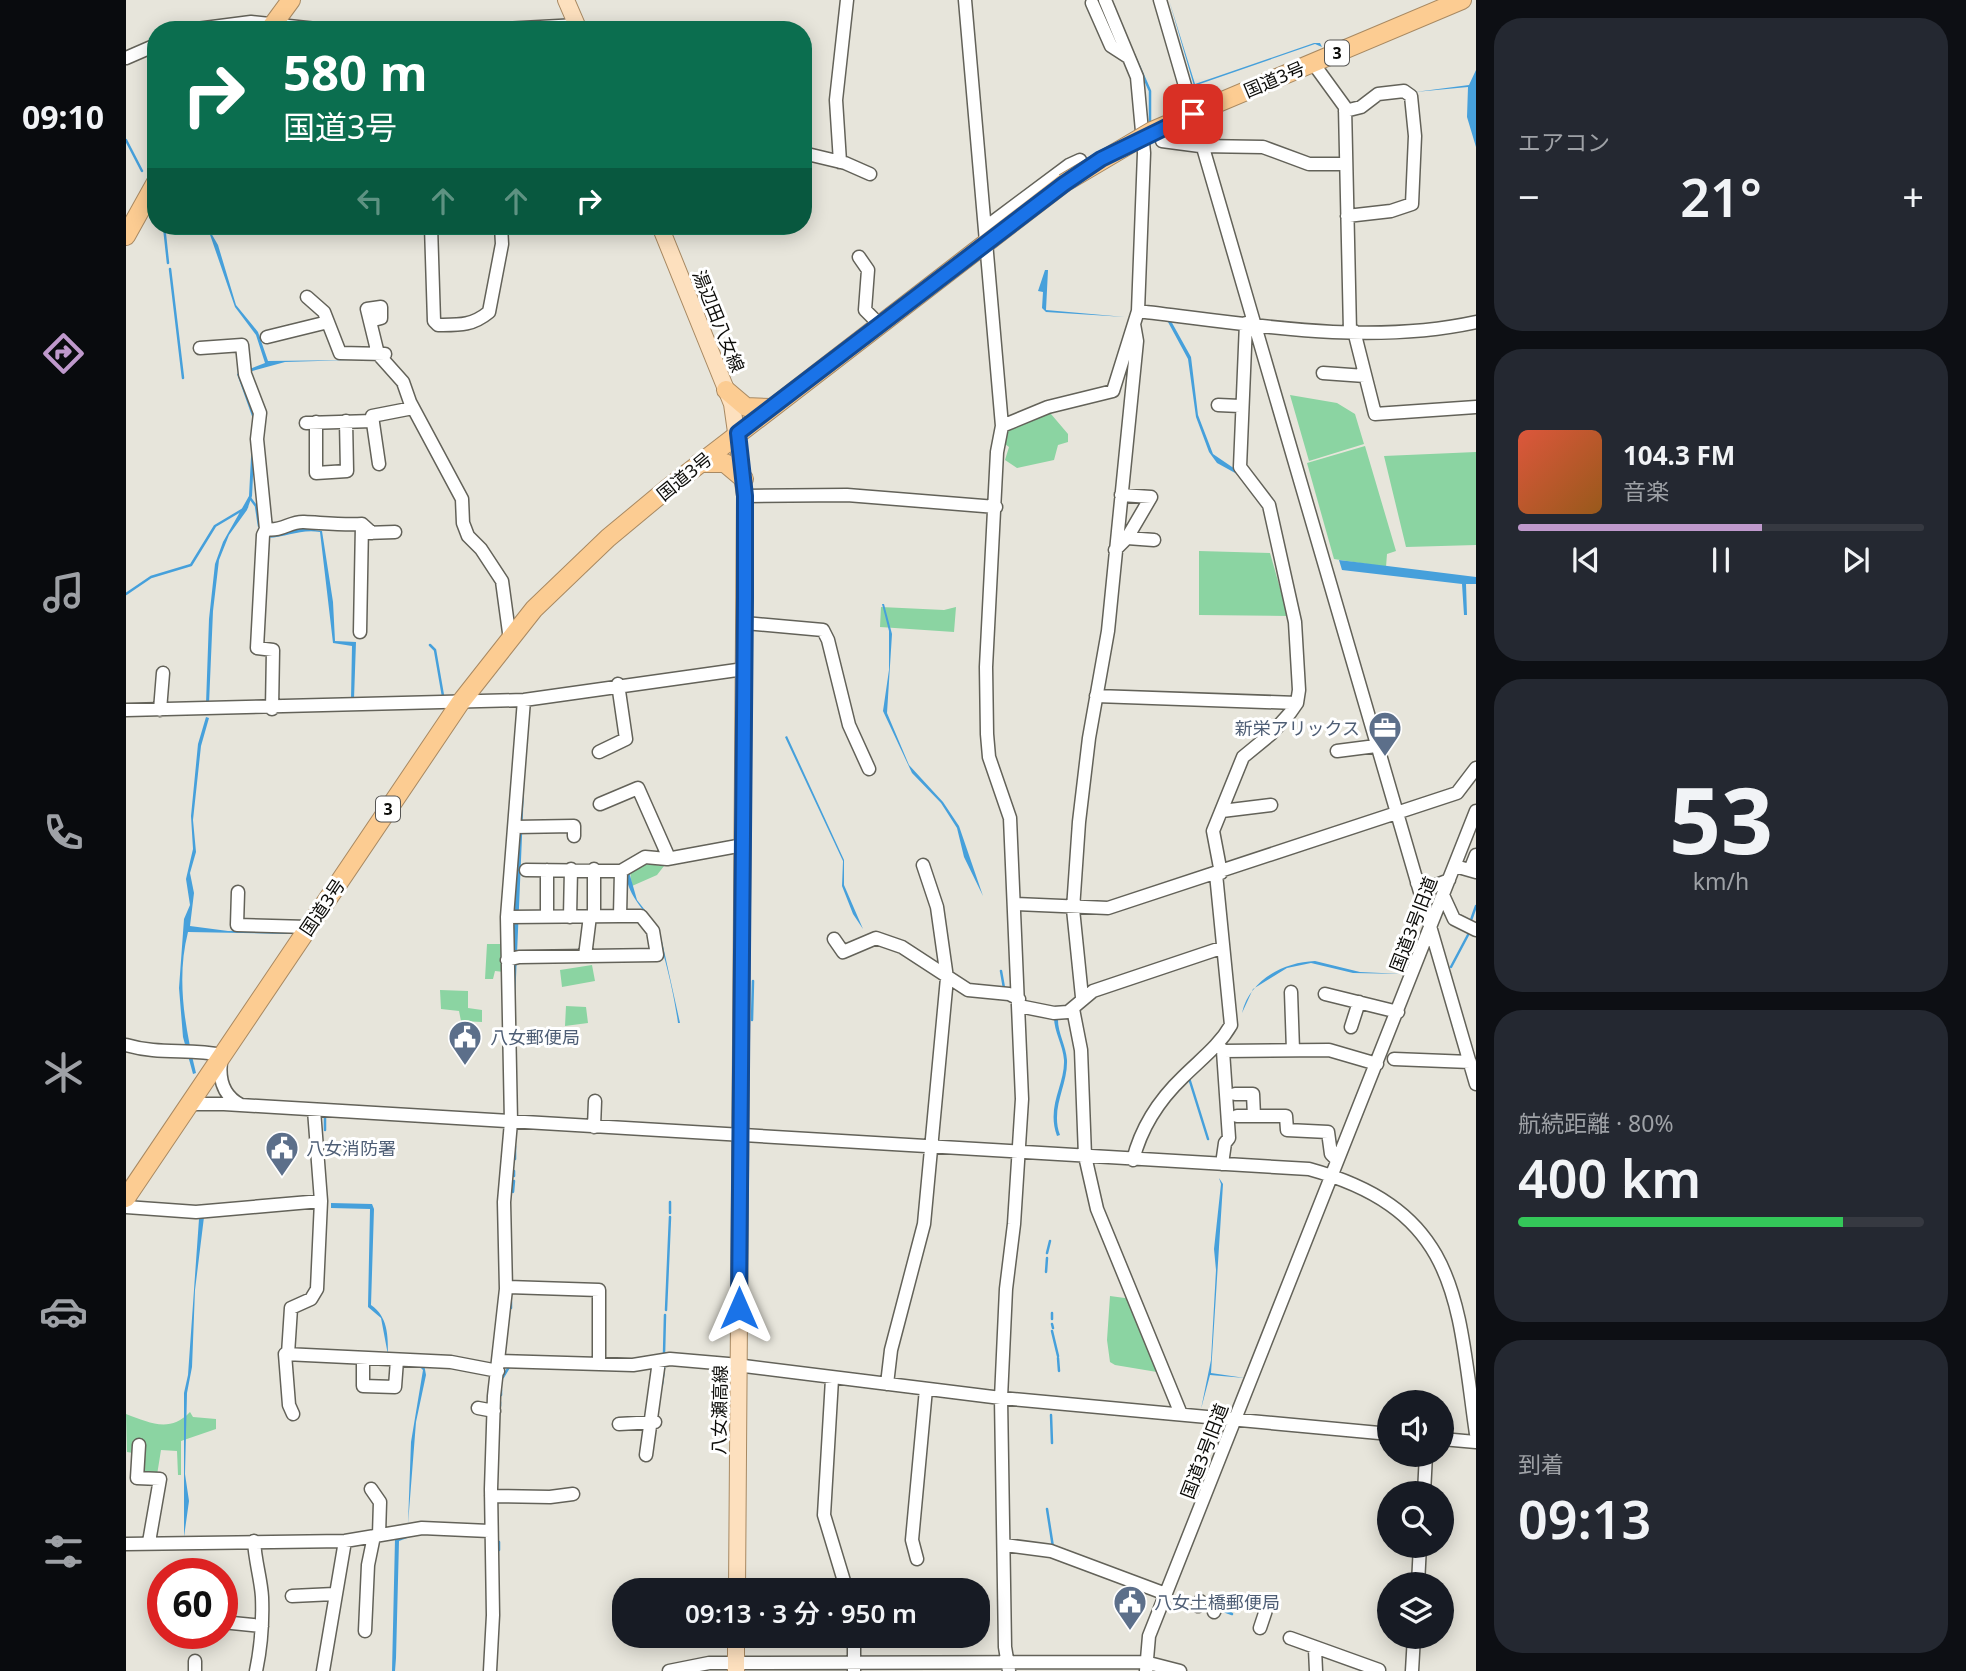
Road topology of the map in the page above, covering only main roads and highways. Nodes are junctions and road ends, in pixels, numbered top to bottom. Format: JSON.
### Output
{"nodes":[{"id":1,"x":291,"y":0,"type":"edge"},
{"id":2,"x":566,"y":0,"type":"edge"},
{"id":3,"x":1462,"y":0,"type":"edge"},
{"id":4,"x":276,"y":21,"type":"edge"},
{"id":5,"x":575,"y":21,"type":"edge"},
{"id":6,"x":147,"y":198,"type":"edge"},
{"id":7,"x":664,"y":235,"type":"edge"},
{"id":8,"x":126,"y":236,"type":"edge"},
{"id":9,"x":726,"y":390,"type":"junction"},
{"id":10,"x":771,"y":408,"type":"junction"},
{"id":11,"x":738,"y":433,"type":"junction"},
{"id":12,"x":699,"y":463,"type":"junction"},
{"id":13,"x":744,"y":488,"type":"junction"},
{"id":14,"x":126,"y":1198,"type":"edge"},
{"id":15,"x":737,"y":1578,"type":"edge"},
{"id":16,"x":736,"y":1648,"type":"edge"},
{"id":17,"x":736,"y":1667,"type":"edge"}],
"edges":[{"from":1,"to":4,"type":"highway"},
{"from":2,"to":5,"type":"main road"},
{"from":3,"to":10,"type":"highway","name":"国道3号","number":"3","bridge":true},
{"from":6,"to":8,"type":"highway"},
{"from":7,"to":9,"type":"main road","name":"湯辺田八女線"},
{"from":9,"to":10,"type":"highway"},
{"from":9,"to":11,"type":"main road","name":"湯辺田八女線"},
{"from":10,"to":11,"type":"highway","name":"国道3号","number":"3"},
{"from":11,"to":12,"type":"highway","name":"国道3号","number":"3"},
{"from":11,"to":13,"type":"main road","name":"八女瀬高線"},
{"from":12,"to":13,"type":"highway"},
{"from":12,"to":14,"type":"highway","name":"国道3号","number":"3"},
{"from":13,"to":15,"type":"main road","name":"八女瀬高線"},
{"from":16,"to":17,"type":"main road"}]}
